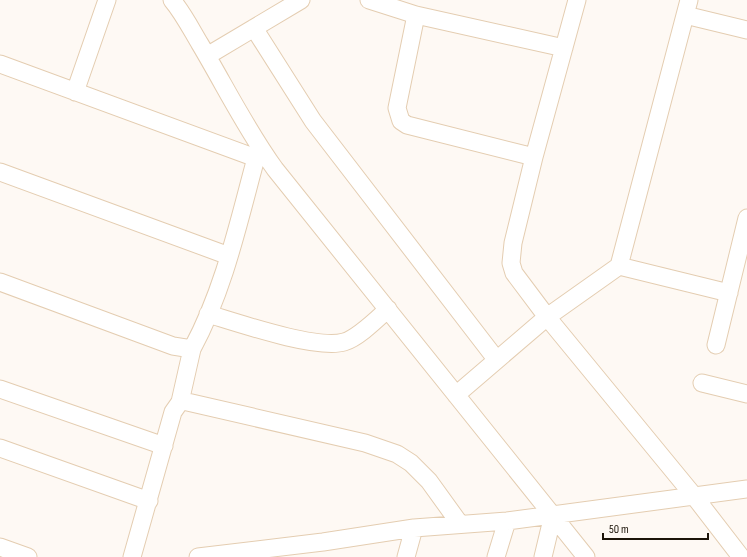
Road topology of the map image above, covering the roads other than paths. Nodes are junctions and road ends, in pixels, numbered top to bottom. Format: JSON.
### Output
{"nodes":[{"id":1,"x":107,"y":0,"type":"edge"},
{"id":2,"x":172,"y":0,"type":"edge"},
{"id":3,"x":301,"y":0,"type":"edge"},
{"id":4,"x":369,"y":0,"type":"edge"},
{"id":5,"x":577,"y":0,"type":"edge"},
{"id":6,"x":687,"y":8,"type":"edge"},
{"id":7,"x":416,"y":15,"type":"junction"},
{"id":8,"x":254,"y":28,"type":"junction"},
{"id":9,"x":747,"y":30,"type":"edge"},
{"id":10,"x":564,"y":48,"type":"junction"},
{"id":11,"x":207,"y":56,"type":"junction"},
{"id":12,"x":0,"y":64,"type":"edge"},
{"id":13,"x":75,"y":92,"type":"junction"},
{"id":14,"x":258,"y":152,"type":"junction"},
{"id":15,"x":534,"y":157,"type":"junction"},
{"id":16,"x":0,"y":172,"type":"edge"},
{"id":17,"x":747,"y":218,"type":"edge"},
{"id":18,"x":229,"y":256,"type":"junction"},
{"id":19,"x":619,"y":266,"type":"junction"},
{"id":20,"x":0,"y":282,"type":"edge"},
{"id":21,"x":729,"y":292,"type":"junction"},
{"id":22,"x":388,"y":310,"type":"junction"},
{"id":23,"x":208,"y":314,"type":"junction"},
{"id":24,"x":547,"y":317,"type":"junction"},
{"id":25,"x":716,"y":345,"type":"dead end"},
{"id":26,"x":192,"y":349,"type":"junction"},
{"id":27,"x":496,"y":359,"type":"junction"},
{"id":28,"x":702,"y":383,"type":"dead end"},
{"id":29,"x":0,"y":390,"type":"edge"},
{"id":30,"x":747,"y":394,"type":"edge"},
{"id":31,"x":456,"y":395,"type":"junction"},
{"id":32,"x":180,"y":402,"type":"junction"},
{"id":33,"x":164,"y":446,"type":"junction"},
{"id":34,"x":0,"y":448,"type":"edge"},
{"id":35,"x":747,"y":489,"type":"edge"},
{"id":36,"x":694,"y":496,"type":"junction"},
{"id":37,"x":149,"y":502,"type":"junction"},
{"id":38,"x":552,"y":515,"type":"junction"},
{"id":39,"x":507,"y":521,"type":"junction"},
{"id":40,"x":460,"y":524,"type":"junction"},
{"id":41,"x":414,"y":528,"type":"junction"},
{"id":42,"x":0,"y":547,"type":"edge"},
{"id":43,"x":320,"y":550,"type":"edge"},
{"id":44,"x":223,"y":555,"type":"edge"},
{"id":45,"x":28,"y":557,"type":"edge"},
{"id":46,"x":132,"y":557,"type":"edge"},
{"id":47,"x":198,"y":557,"type":"edge"},
{"id":48,"x":406,"y":557,"type":"edge"},
{"id":49,"x":496,"y":557,"type":"edge"},
{"id":50,"x":543,"y":557,"type":"edge"},
{"id":51,"x":586,"y":557,"type":"edge"},
{"id":52,"x":741,"y":557,"type":"edge"}],
"edges":[{"from":1,"to":13,"type":"street"},
{"from":2,"to":11,"type":"street"},
{"from":3,"to":8,"type":"street"},
{"from":4,"to":7,"type":"street"},
{"from":5,"to":10,"type":"street"},
{"from":6,"to":9,"type":"street"},
{"from":6,"to":19,"type":"street"},
{"from":7,"to":10,"type":"street"},
{"from":7,"to":15,"type":"street"},
{"from":8,"to":11,"type":"street"},
{"from":8,"to":27,"type":"street"},
{"from":10,"to":15,"type":"street"},
{"from":11,"to":14,"type":"street"},
{"from":12,"to":13,"type":"street"},
{"from":13,"to":14,"type":"street"},
{"from":14,"to":18,"type":"street"},
{"from":14,"to":22,"type":"street"},
{"from":15,"to":24,"type":"street"},
{"from":16,"to":18,"type":"street"},
{"from":17,"to":21,"type":"street"},
{"from":18,"to":23,"type":"street"},
{"from":19,"to":21,"type":"street"},
{"from":19,"to":24,"type":"street"},
{"from":20,"to":26,"type":"street"},
{"from":21,"to":25,"type":"street"},
{"from":22,"to":23,"type":"street"},
{"from":22,"to":31,"type":"street"},
{"from":23,"to":26,"type":"street"},
{"from":24,"to":27,"type":"street"},
{"from":24,"to":36,"type":"street"},
{"from":26,"to":32,"type":"street"},
{"from":27,"to":31,"type":"street"},
{"from":28,"to":30,"type":"street"},
{"from":29,"to":33,"type":"street"},
{"from":31,"to":38,"type":"street"},
{"from":32,"to":33,"type":"street"},
{"from":32,"to":40,"type":"street"},
{"from":33,"to":37,"type":"street"},
{"from":34,"to":37,"type":"street"},
{"from":35,"to":36,"type":"street"},
{"from":36,"to":38,"type":"street"},
{"from":36,"to":52,"type":"street"},
{"from":37,"to":46,"type":"street"},
{"from":38,"to":39,"type":"street"},
{"from":38,"to":50,"type":"street"},
{"from":38,"to":51,"type":"street"},
{"from":39,"to":40,"type":"street"},
{"from":39,"to":49,"type":"street"},
{"from":40,"to":41,"type":"street"},
{"from":41,"to":43,"type":"street"},
{"from":41,"to":48,"type":"street"},
{"from":42,"to":45,"type":"street"},
{"from":43,"to":44,"type":"street"},
{"from":44,"to":47,"type":"street"}]}
